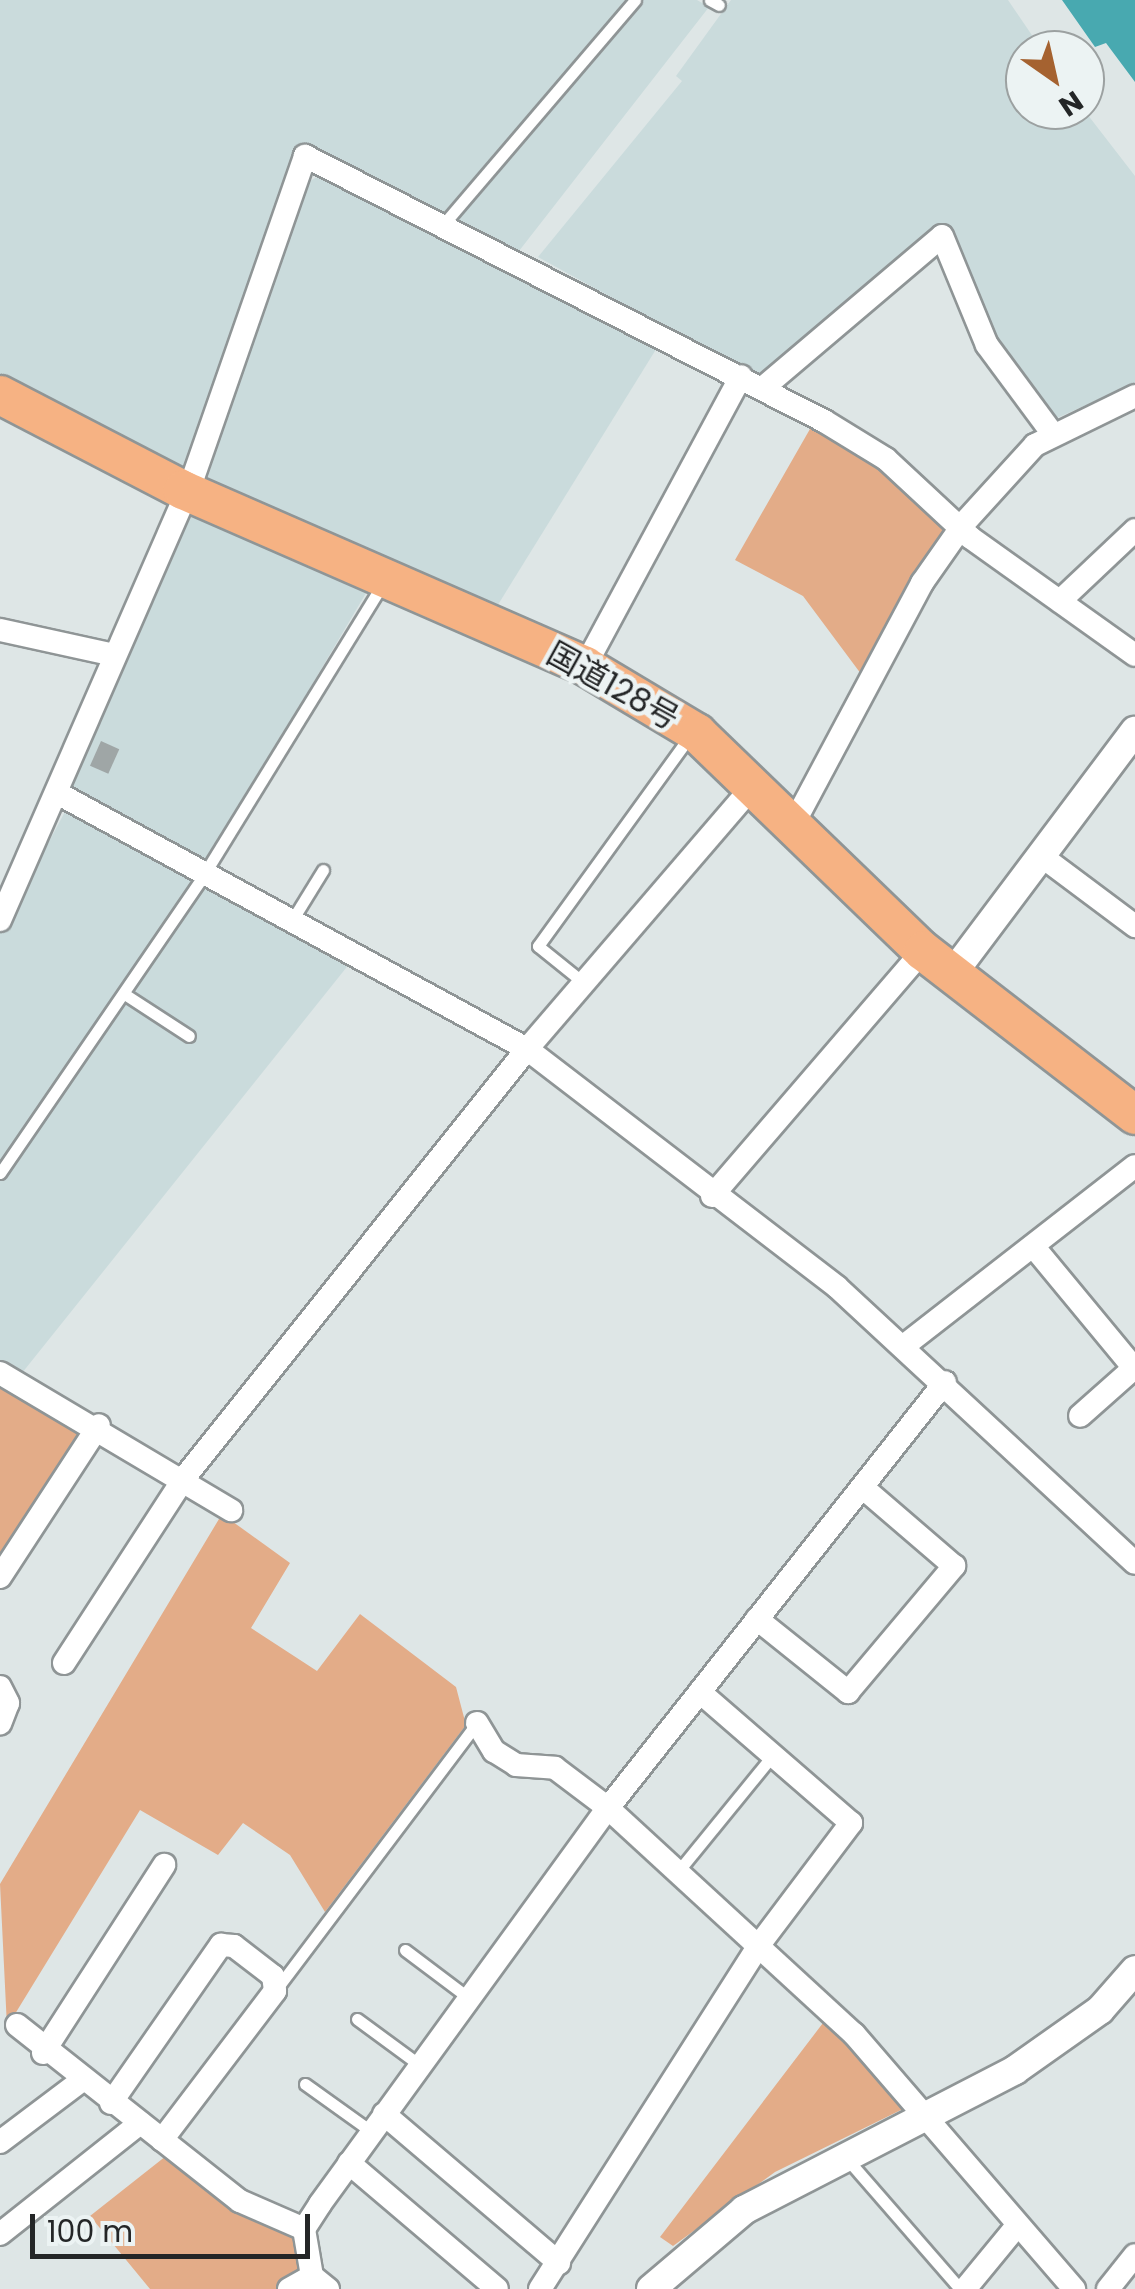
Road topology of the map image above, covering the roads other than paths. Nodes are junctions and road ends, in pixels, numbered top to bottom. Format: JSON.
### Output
{"nodes":[{"id":1,"x":634,"y":0,"type":"edge"},
{"id":2,"x":439,"y":229,"type":"junction"},
{"id":3,"x":742,"y":376,"type":"junction"},
{"id":4,"x":764,"y":387,"type":"junction"},
{"id":5,"x":0,"y":396,"type":"edge"},
{"id":6,"x":1135,"y":396,"type":"edge"},
{"id":7,"x":1052,"y":433,"type":"junction"},
{"id":8,"x":183,"y":490,"type":"junction"},
{"id":9,"x":964,"y":523,"type":"junction"},
{"id":10,"x":1135,"y":530,"type":"edge"},
{"id":11,"x":384,"y":581,"type":"junction"},
{"id":12,"x":1060,"y":601,"type":"junction"},
{"id":13,"x":0,"y":630,"type":"edge"},
{"id":14,"x":110,"y":654,"type":"junction"},
{"id":15,"x":1135,"y":656,"type":"edge"},
{"id":16,"x":585,"y":666,"type":"junction"},
{"id":17,"x":694,"y":731,"type":"junction"},
{"id":18,"x":1135,"y":731,"type":"edge"},
{"id":19,"x":757,"y":782,"type":"junction"},
{"id":20,"x":59,"y":794,"type":"junction"},
{"id":21,"x":796,"y":821,"type":"junction"},
{"id":22,"x":1040,"y":854,"type":"junction"},
{"id":23,"x":324,"y":870,"type":"dead end"},
{"id":24,"x":203,"y":876,"type":"junction"},
{"id":25,"x":6,"y":887,"type":"edge"},
{"id":26,"x":0,"y":920,"type":"edge"},
{"id":27,"x":290,"y":922,"type":"junction"},
{"id":28,"x":1135,"y":926,"type":"edge"},
{"id":29,"x":938,"y":962,"type":"junction"},
{"id":30,"x":584,"y":983,"type":"junction"},
{"id":31,"x":126,"y":995,"type":"junction"},
{"id":32,"x":189,"y":1036,"type":"dead end"},
{"id":33,"x":528,"y":1049,"type":"junction"},
{"id":34,"x":1135,"y":1115,"type":"edge"},
{"id":35,"x":1135,"y":1166,"type":"edge"},
{"id":36,"x":0,"y":1173,"type":"edge"},
{"id":37,"x":712,"y":1196,"type":"junction"},
{"id":38,"x":1032,"y":1246,"type":"junction"},
{"id":39,"x":905,"y":1345,"type":"junction"},
{"id":40,"x":0,"y":1373,"type":"edge"},
{"id":41,"x":945,"y":1382,"type":"junction"},
{"id":42,"x":1080,"y":1416,"type":"dead end"},
{"id":43,"x":99,"y":1425,"type":"junction"},
{"id":44,"x":186,"y":1477,"type":"junction"},
{"id":45,"x":862,"y":1487,"type":"junction"},
{"id":46,"x":231,"y":1510,"type":"dead end"},
{"id":47,"x":1135,"y":1563,"type":"edge"},
{"id":48,"x":0,"y":1577,"type":"edge"},
{"id":49,"x":757,"y":1619,"type":"junction"},
{"id":50,"x":64,"y":1664,"type":"dead end"},
{"id":51,"x":0,"y":1687,"type":"edge"},
{"id":52,"x":700,"y":1692,"type":"junction"},
{"id":53,"x":477,"y":1723,"type":"joint"},
{"id":54,"x":0,"y":1724,"type":"edge"},
{"id":55,"x":772,"y":1756,"type":"junction"},
{"id":56,"x":608,"y":1808,"type":"junction"},
{"id":57,"x":164,"y":1865,"type":"dead end"},
{"id":58,"x":680,"y":1869,"type":"junction"},
{"id":59,"x":759,"y":1945,"type":"junction"},
{"id":60,"x":405,"y":1950,"type":"dead end"},
{"id":61,"x":1135,"y":1970,"type":"edge"},
{"id":62,"x":275,"y":1992,"type":"junction"},
{"id":63,"x":469,"y":1998,"type":"junction"},
{"id":64,"x":357,"y":2019,"type":"dead end"},
{"id":65,"x":17,"y":2025,"type":"dead end"},
{"id":66,"x":43,"y":2053,"type":"junction"},
{"id":67,"x":421,"y":2066,"type":"junction"},
{"id":68,"x":81,"y":2081,"type":"junction"},
{"id":69,"x":305,"y":2084,"type":"dead end"},
{"id":70,"x":111,"y":2103,"type":"junction"},
{"id":71,"x":926,"y":2121,"type":"junction"},
{"id":72,"x":140,"y":2123,"type":"junction"},
{"id":73,"x":378,"y":2123,"type":"junction"},
{"id":74,"x":162,"y":2140,"type":"junction"},
{"id":75,"x":0,"y":2142,"type":"edge"},
{"id":76,"x":845,"y":2156,"type":"junction"},
{"id":77,"x":349,"y":2164,"type":"junction"},
{"id":78,"x":1016,"y":2227,"type":"junction"},
{"id":79,"x":304,"y":2229,"type":"junction"},
{"id":80,"x":0,"y":2234,"type":"edge"},
{"id":81,"x":1135,"y":2255,"type":"edge"},
{"id":82,"x":559,"y":2263,"type":"junction"},
{"id":83,"x":320,"y":2282,"type":"edge"},
{"id":84,"x":289,"y":2289,"type":"edge"},
{"id":85,"x":497,"y":2289,"type":"edge"},
{"id":86,"x":540,"y":2289,"type":"edge"},
{"id":87,"x":650,"y":2289,"type":"edge"},
{"id":88,"x":963,"y":2289,"type":"edge"},
{"id":89,"x":1074,"y":2289,"type":"edge"},
{"id":90,"x":1108,"y":2289,"type":"edge"}],
"edges":[{"from":1,"to":2,"type":"lane"},
{"from":2,"to":3,"type":"street"},
{"from":2,"to":8,"type":"street"},
{"from":3,"to":4,"type":"street"},
{"from":3,"to":16,"type":"street"},
{"from":4,"to":7,"type":"street"},
{"from":4,"to":9,"type":"street"},
{"from":5,"to":8,"type":"highway","name":"国道128号"},
{"from":6,"to":7,"type":"street"},
{"from":7,"to":9,"type":"street"},
{"from":8,"to":11,"type":"highway","name":"国道128号"},
{"from":8,"to":14,"type":"street"},
{"from":9,"to":12,"type":"street"},
{"from":9,"to":21,"type":"street"},
{"from":10,"to":12,"type":"street"},
{"from":11,"to":16,"type":"highway","name":"国道128号"},
{"from":11,"to":24,"type":"lane"},
{"from":12,"to":15,"type":"street"},
{"from":13,"to":14,"type":"street"},
{"from":14,"to":20,"type":"street"},
{"from":16,"to":17,"type":"highway","name":"国道128号"},
{"from":17,"to":19,"type":"highway","name":"国道128号"},
{"from":17,"to":30,"type":"lane"},
{"from":18,"to":22,"type":"street"},
{"from":19,"to":21,"type":"highway","name":"国道128号"},
{"from":19,"to":30,"type":"street"},
{"from":20,"to":24,"type":"street"},
{"from":20,"to":25,"type":"street"},
{"from":21,"to":29,"type":"highway","name":"国道128号"},
{"from":22,"to":28,"type":"street"},
{"from":22,"to":29,"type":"street"},
{"from":23,"to":27,"type":"lane"},
{"from":24,"to":27,"type":"street"},
{"from":24,"to":31,"type":"lane"},
{"from":25,"to":26,"type":"street"},
{"from":27,"to":33,"type":"street"},
{"from":29,"to":34,"type":"highway","name":"国道128号"},
{"from":29,"to":37,"type":"street"},
{"from":30,"to":33,"type":"street"},
{"from":31,"to":32,"type":"lane"},
{"from":31,"to":36,"type":"lane"},
{"from":33,"to":37,"type":"street"},
{"from":33,"to":44,"type":"street"},
{"from":35,"to":38,"type":"street"},
{"from":37,"to":39,"type":"street"},
{"from":38,"to":39,"type":"street"},
{"from":38,"to":42,"type":"street"},
{"from":39,"to":41,"type":"street"},
{"from":40,"to":43,"type":"street"},
{"from":41,"to":45,"type":"street"},
{"from":41,"to":47,"type":"street"},
{"from":43,"to":44,"type":"street"},
{"from":43,"to":48,"type":"street"},
{"from":44,"to":46,"type":"street"},
{"from":44,"to":50,"type":"street"},
{"from":45,"to":49,"type":"street"},
{"from":45,"to":49,"type":"street"},
{"from":49,"to":52,"type":"street"},
{"from":51,"to":54,"type":"street"},
{"from":52,"to":55,"type":"street"},
{"from":52,"to":56,"type":"street"},
{"from":53,"to":56,"type":"street"},
{"from":53,"to":62,"type":"lane"},
{"from":55,"to":58,"type":"lane"},
{"from":55,"to":59,"type":"street"},
{"from":56,"to":58,"type":"street"},
{"from":56,"to":63,"type":"street"},
{"from":57,"to":66,"type":"street"},
{"from":58,"to":59,"type":"street"},
{"from":59,"to":71,"type":"street"},
{"from":59,"to":82,"type":"street"},
{"from":60,"to":63,"type":"lane"},
{"from":61,"to":71,"type":"street"},
{"from":62,"to":70,"type":"street"},
{"from":62,"to":74,"type":"street"},
{"from":63,"to":67,"type":"street"},
{"from":64,"to":67,"type":"lane"},
{"from":65,"to":66,"type":"street"},
{"from":66,"to":68,"type":"street"},
{"from":67,"to":73,"type":"street"},
{"from":68,"to":70,"type":"street"},
{"from":68,"to":75,"type":"street"},
{"from":69,"to":73,"type":"lane"},
{"from":70,"to":72,"type":"street"},
{"from":71,"to":76,"type":"street"},
{"from":71,"to":78,"type":"street"},
{"from":72,"to":74,"type":"street"},
{"from":72,"to":80,"type":"street"},
{"from":73,"to":77,"type":"street"},
{"from":73,"to":82,"type":"street"},
{"from":74,"to":79,"type":"street"},
{"from":76,"to":87,"type":"street"},
{"from":76,"to":88,"type":"lane"},
{"from":77,"to":79,"type":"street"},
{"from":77,"to":85,"type":"street"},
{"from":78,"to":88,"type":"street"},
{"from":78,"to":89,"type":"street"},
{"from":79,"to":83,"type":"street"},
{"from":81,"to":90,"type":"street"},
{"from":82,"to":86,"type":"street"},
{"from":83,"to":84,"type":"street"}]}
